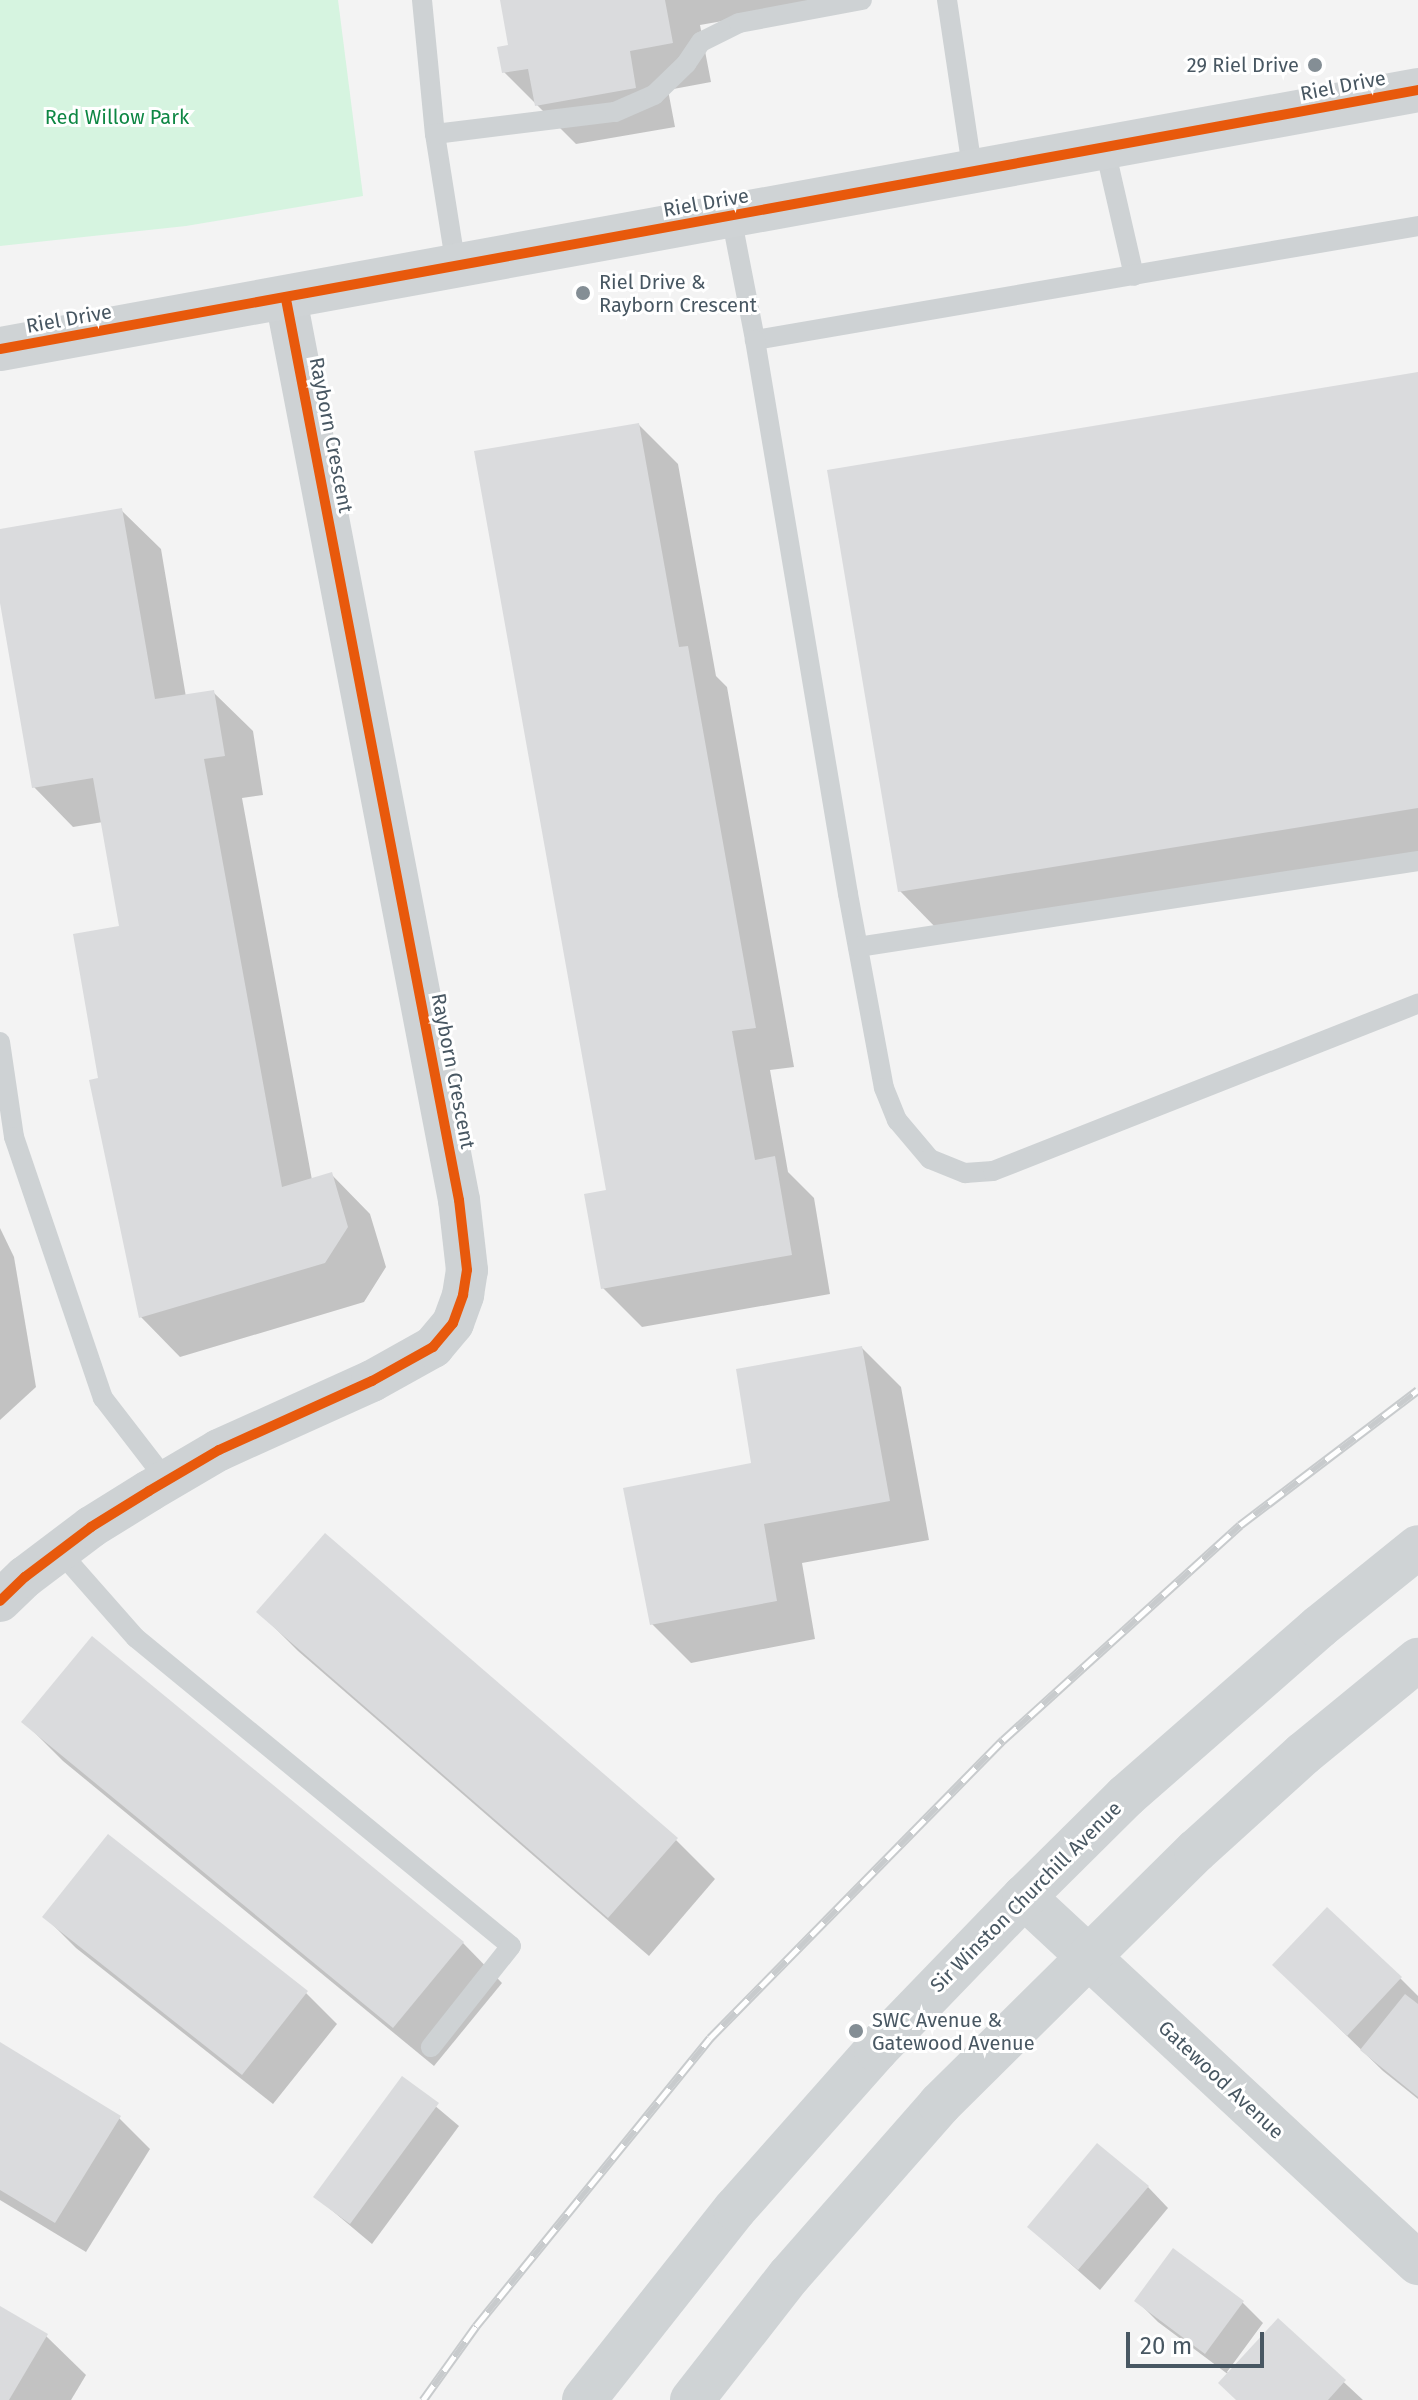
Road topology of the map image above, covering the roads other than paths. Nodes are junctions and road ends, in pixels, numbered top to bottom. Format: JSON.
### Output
{"nodes":[{"id":1,"x":422,"y":0,"type":"edge"},
{"id":2,"x":862,"y":0,"type":"edge"},
{"id":3,"x":947,"y":0,"type":"edge"},
{"id":4,"x":1418,"y":90,"type":"edge"},
{"id":5,"x":435,"y":134,"type":"junction"},
{"id":6,"x":1105,"y":149,"type":"junction"},
{"id":7,"x":973,"y":173,"type":"junction"},
{"id":8,"x":731,"y":216,"type":"junction"},
{"id":9,"x":1418,"y":226,"type":"edge"},
{"id":10,"x":456,"y":266,"type":"junction"},
{"id":11,"x":1134,"y":276,"type":"junction"},
{"id":12,"x":286,"y":299,"type":"junction"},
{"id":13,"x":755,"y":340,"type":"junction"},
{"id":14,"x":0,"y":349,"type":"edge"},
{"id":15,"x":1418,"y":861,"type":"edge"},
{"id":16,"x":858,"y":947,"type":"junction"},
{"id":17,"x":1418,"y":1004,"type":"edge"},
{"id":18,"x":0,"y":1042,"type":"edge"},
{"id":19,"x":167,"y":1481,"type":"junction"},
{"id":20,"x":1418,"y":1547,"type":"edge"},
{"id":21,"x":61,"y":1553,"type":"junction"},
{"id":22,"x":0,"y":1601,"type":"edge"},
{"id":23,"x":1418,"y":1660,"type":"edge"},
{"id":24,"x":1024,"y":1897,"type":"junction"},
{"id":25,"x":1088,"y":1955,"type":"junction"},
{"id":26,"x":431,"y":2047,"type":"dead end"},
{"id":27,"x":1418,"y":2263,"type":"edge"},
{"id":28,"x":584,"y":2400,"type":"edge"},
{"id":29,"x":692,"y":2400,"type":"edge"}],
"edges":[{"from":1,"to":5,"type":"lane"},
{"from":2,"to":5,"type":"lane"},
{"from":3,"to":7,"type":"lane"},
{"from":4,"to":6,"type":"main road","name":"Riel Drive"},
{"from":5,"to":10,"type":"lane"},
{"from":6,"to":7,"type":"main road","name":"Riel Drive"},
{"from":6,"to":11,"type":"lane"},
{"from":7,"to":8,"type":"main road","name":"Riel Drive"},
{"from":8,"to":10,"type":"main road","name":"Riel Drive"},
{"from":8,"to":13,"type":"lane"},
{"from":9,"to":11,"type":"lane"},
{"from":10,"to":12,"type":"main road","name":"Riel Drive"},
{"from":11,"to":13,"type":"lane"},
{"from":12,"to":14,"type":"main road","name":"Riel Drive"},
{"from":12,"to":19,"type":"street","name":"Rayborn Crescent"},
{"from":13,"to":16,"type":"lane"},
{"from":15,"to":16,"type":"lane"},
{"from":16,"to":17,"type":"lane"},
{"from":18,"to":19,"type":"lane"},
{"from":19,"to":21,"type":"street","name":"Rayborn Crescent"},
{"from":20,"to":24,"type":"main road","name":"Sir Winston Churchill Avenue"},
{"from":21,"to":22,"type":"street","name":"Rayborn Crescent"},
{"from":21,"to":26,"type":"lane"},
{"from":23,"to":25,"type":"main road"},
{"from":24,"to":25,"type":"main road","name":"Gatewood Avenue"},
{"from":24,"to":28,"type":"main road","name":"Sir Winston Churchill Avenue"},
{"from":25,"to":27,"type":"main road","name":"Gatewood Avenue"},
{"from":25,"to":29,"type":"main road"}]}
